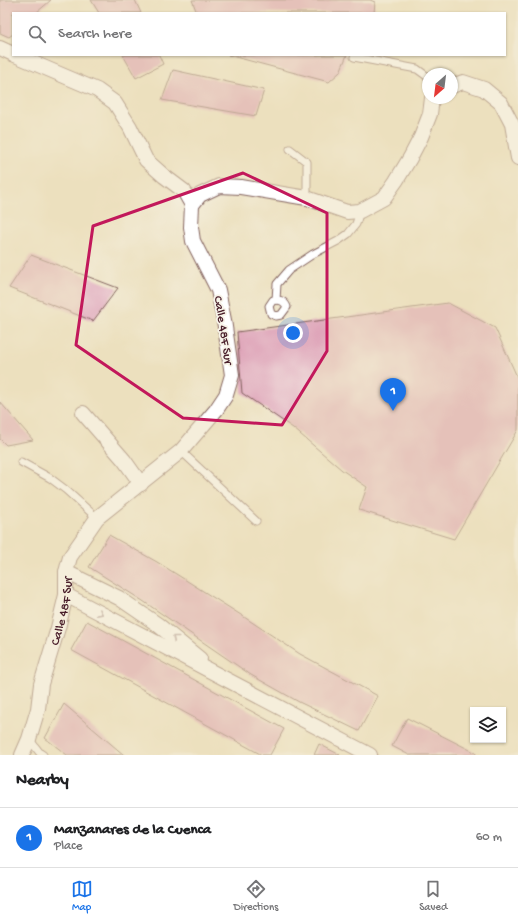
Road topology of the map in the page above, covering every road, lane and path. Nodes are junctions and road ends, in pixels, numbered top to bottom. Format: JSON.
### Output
{"nodes":[{"id":1,"x":0,"y":48,"type":"edge"},
{"id":2,"x":12,"y":54,"type":"edge"},
{"id":3,"x":16,"y":56,"type":"edge"},
{"id":4,"x":354,"y":57,"type":"dead end"},
{"id":5,"x":422,"y":72,"type":"edge"},
{"id":6,"x":458,"y":84,"type":"edge"},
{"id":7,"x":431,"y":104,"type":"edge"},
{"id":8,"x":290,"y":149,"type":"dead end"},
{"id":9,"x":518,"y":158,"type":"edge"},
{"id":10,"x":307,"y":198,"type":"junction"},
{"id":11,"x":192,"y":205,"type":"junction"},
{"id":12,"x":360,"y":211,"type":"junction"},
{"id":13,"x":276,"y":300,"type":"dead end"},
{"id":14,"x":83,"y":413,"type":"dead end"},
{"id":15,"x":181,"y":451,"type":"junction"},
{"id":16,"x":21,"y":462,"type":"dead end"},
{"id":17,"x":141,"y":484,"type":"junction"},
{"id":18,"x":97,"y":518,"type":"junction"},
{"id":19,"x":256,"y":521,"type":"dead end"},
{"id":20,"x":66,"y":572,"type":"junction"},
{"id":21,"x":66,"y":595,"type":"junction"},
{"id":22,"x":227,"y":680,"type":"junction"},
{"id":23,"x":29,"y":739,"type":"junction"},
{"id":24,"x":22,"y":755,"type":"edge"},
{"id":25,"x":43,"y":755,"type":"edge"},
{"id":26,"x":370,"y":755,"type":"edge"}],
"edges":[{"from":1,"to":2,"type":"street"},
{"from":3,"to":11,"type":"street"},
{"from":4,"to":5,"type":"lane"},
{"from":6,"to":9,"type":"street"},
{"from":7,"to":12,"type":"street"},
{"from":8,"to":10,"type":"lane"},
{"from":10,"to":11,"type":"street"},
{"from":10,"to":12,"type":"street"},
{"from":11,"to":15,"type":"street","name":"Calle 48F Sur"},
{"from":12,"to":13,"type":"lane"},
{"from":14,"to":17,"type":"street"},
{"from":15,"to":17,"type":"street","name":"Calle 48F Sur"},
{"from":15,"to":19,"type":"lane"},
{"from":16,"to":18,"type":"lane"},
{"from":17,"to":18,"type":"street","name":"Calle 48F Sur"},
{"from":18,"to":20,"type":"street","name":"Calle 48F Sur"},
{"from":20,"to":21,"type":"street","name":"Calle 48F Sur"},
{"from":22,"to":20,"type":"street","one_way":true},
{"from":21,"to":22,"type":"street","one_way":true},
{"from":21,"to":23,"type":"street","name":"Calle 48F Sur"},
{"from":22,"to":26,"type":"street"},
{"from":23,"to":24,"type":"street","name":"Calle 48F Sur"},
{"from":23,"to":25,"type":"lane"}]}
